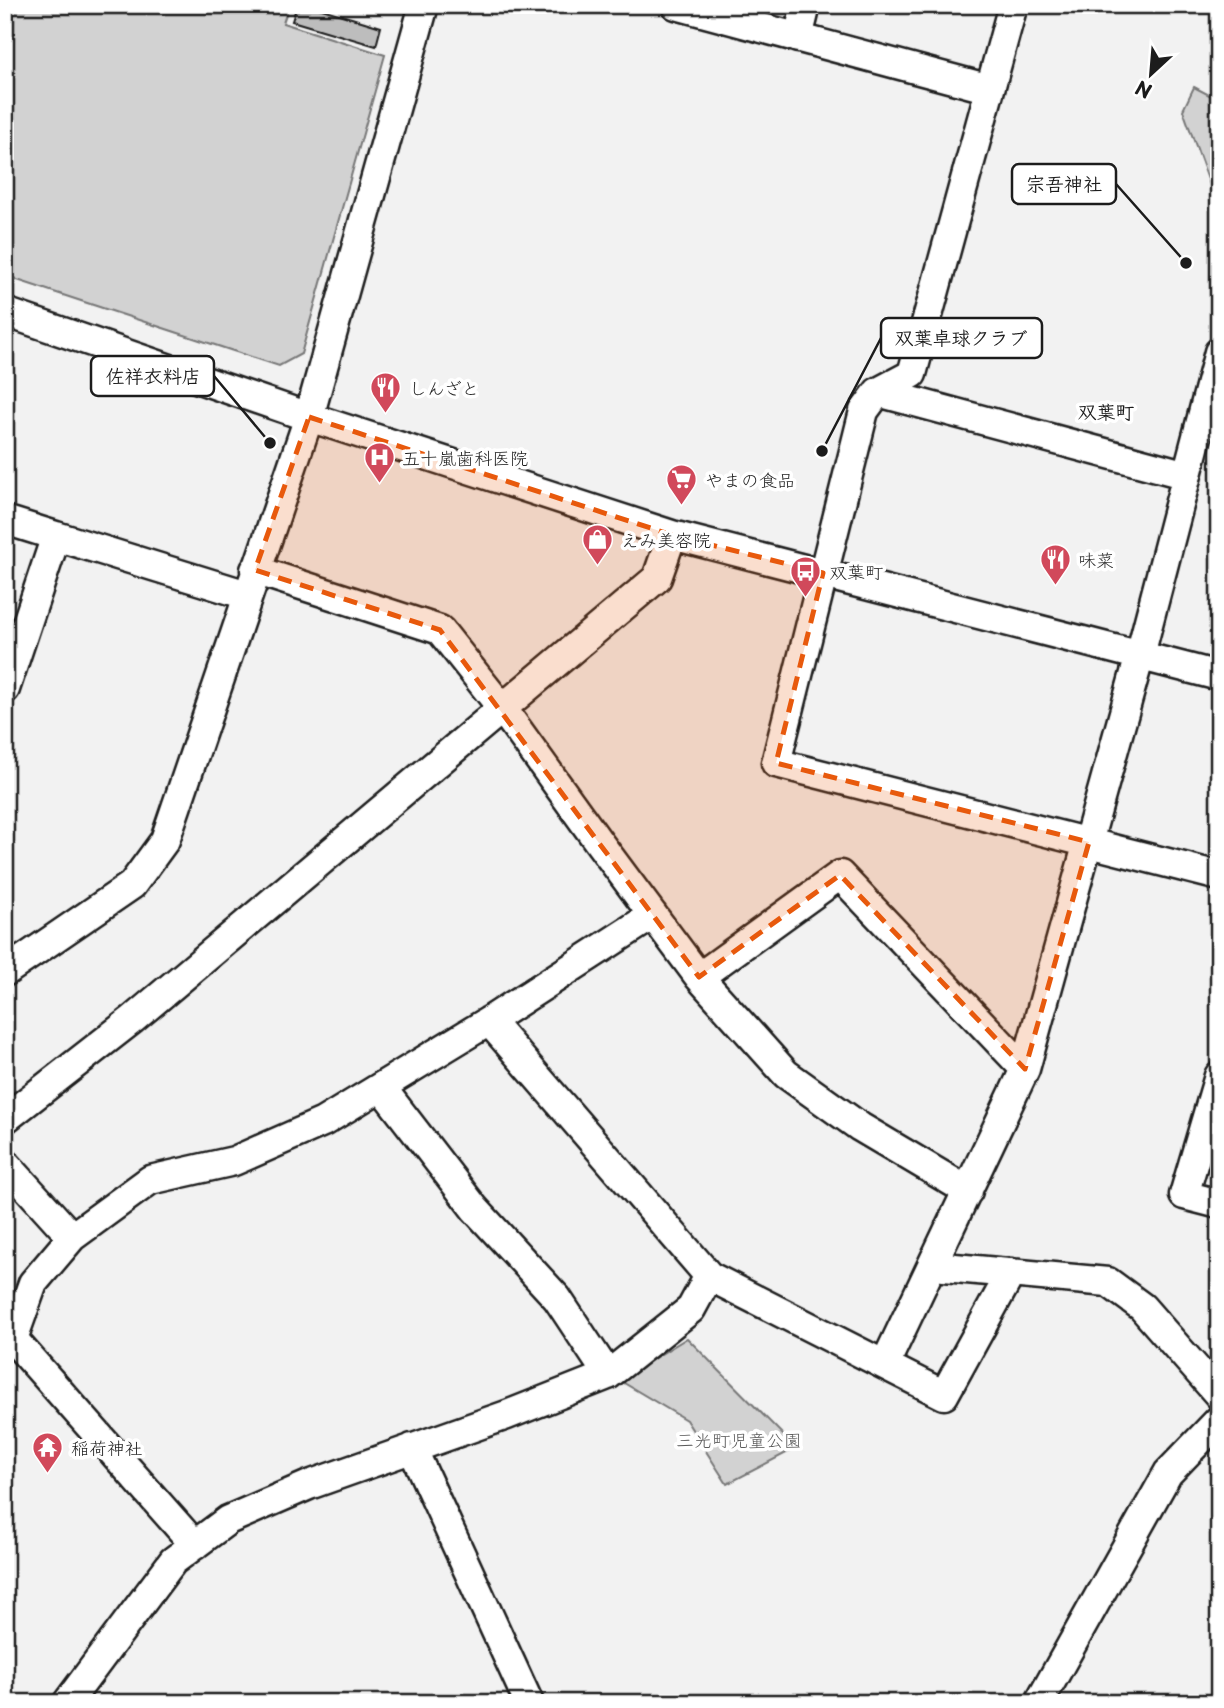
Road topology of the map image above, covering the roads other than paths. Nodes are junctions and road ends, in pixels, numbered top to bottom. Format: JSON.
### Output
{"nodes":[{"id":1,"x":424,"y":5,"type":"edge"},
{"id":2,"x":676,"y":5,"type":"edge"},
{"id":3,"x":806,"y":5,"type":"edge"},
{"id":4,"x":1013,"y":5,"type":"edge"},
{"id":5,"x":797,"y":38,"type":"junction"},
{"id":6,"x":990,"y":89,"type":"junction"},
{"id":7,"x":5,"y":312,"type":"edge"},
{"id":8,"x":1219,"y":352,"type":"edge"},
{"id":9,"x":878,"y":392,"type":"junction"},
{"id":10,"x":309,"y":417,"type":"junction"},
{"id":11,"x":1187,"y":475,"type":"junction"},
{"id":12,"x":5,"y":520,"type":"edge"},
{"id":13,"x":672,"y":534,"type":"junction"},
{"id":14,"x":56,"y":536,"type":"junction"},
{"id":15,"x":823,"y":573,"type":"junction"},
{"id":16,"x":251,"y":582,"type":"junction"},
{"id":17,"x":1140,"y":655,"type":"junction"},
{"id":18,"x":1219,"y":676,"type":"edge"},
{"id":19,"x":5,"y":689,"type":"edge"},
{"id":20,"x":502,"y":708,"type":"junction"},
{"id":21,"x":1089,"y":842,"type":"junction"},
{"id":22,"x":1219,"y":876,"type":"edge"},
{"id":23,"x":653,"y":915,"type":"junction"},
{"id":24,"x":5,"y":972,"type":"edge"},
{"id":25,"x":699,"y":977,"type":"junction"},
{"id":26,"x":489,"y":1021,"type":"junction"},
{"id":27,"x":1025,"y":1069,"type":"junction"},
{"id":28,"x":1219,"y":1076,"type":"edge"},
{"id":29,"x":381,"y":1087,"type":"junction"},
{"id":30,"x":5,"y":1119,"type":"edge"},
{"id":31,"x":5,"y":1163,"type":"edge"},
{"id":32,"x":968,"y":1191,"type":"junction"},
{"id":33,"x":1219,"y":1204,"type":"edge"},
{"id":34,"x":72,"y":1237,"type":"junction"},
{"id":35,"x":933,"y":1266,"type":"junction"},
{"id":36,"x":1011,"y":1273,"type":"junction"},
{"id":37,"x":709,"y":1276,"type":"junction"},
{"id":38,"x":9,"y":1341,"type":"edge"},
{"id":39,"x":885,"y":1364,"type":"junction"},
{"id":40,"x":608,"y":1375,"type":"junction"},
{"id":41,"x":1219,"y":1395,"type":"edge"},
{"id":42,"x":1219,"y":1420,"type":"edge"},
{"id":43,"x":412,"y":1448,"type":"junction"},
{"id":44,"x":195,"y":1545,"type":"junction"},
{"id":45,"x":67,"y":1703,"type":"edge"},
{"id":46,"x":529,"y":1703,"type":"edge"},
{"id":47,"x":1039,"y":1703,"type":"edge"}],
"edges":[{"from":1,"to":10,"type":"street"},
{"from":2,"to":5,"type":"street"},
{"from":3,"to":5,"type":"street"},
{"from":4,"to":6,"type":"street"},
{"from":5,"to":6,"type":"street"},
{"from":6,"to":9,"type":"street"},
{"from":7,"to":10,"type":"street"},
{"from":8,"to":11,"type":"street"},
{"from":9,"to":11,"type":"street"},
{"from":9,"to":15,"type":"street"},
{"from":10,"to":13,"type":"street"},
{"from":10,"to":16,"type":"street"},
{"from":11,"to":17,"type":"street"},
{"from":12,"to":14,"type":"street"},
{"from":13,"to":15,"type":"street"},
{"from":13,"to":20,"type":"street"},
{"from":14,"to":16,"type":"street"},
{"from":14,"to":19,"type":"street"},
{"from":15,"to":17,"type":"street"},
{"from":15,"to":21,"type":"street"},
{"from":16,"to":20,"type":"street"},
{"from":16,"to":24,"type":"street"},
{"from":17,"to":18,"type":"street"},
{"from":17,"to":21,"type":"street"},
{"from":20,"to":23,"type":"street"},
{"from":20,"to":30,"type":"street"},
{"from":21,"to":22,"type":"street"},
{"from":21,"to":27,"type":"street"},
{"from":23,"to":25,"type":"street"},
{"from":23,"to":26,"type":"street"},
{"from":25,"to":27,"type":"street"},
{"from":25,"to":32,"type":"street"},
{"from":26,"to":29,"type":"street"},
{"from":26,"to":37,"type":"street"},
{"from":27,"to":32,"type":"street"},
{"from":28,"to":33,"type":"street"},
{"from":29,"to":34,"type":"street"},
{"from":29,"to":40,"type":"street"},
{"from":31,"to":34,"type":"street"},
{"from":32,"to":35,"type":"street"},
{"from":34,"to":38,"type":"street"},
{"from":35,"to":36,"type":"street"},
{"from":35,"to":39,"type":"street"},
{"from":36,"to":39,"type":"street"},
{"from":36,"to":41,"type":"street"},
{"from":37,"to":39,"type":"street"},
{"from":37,"to":40,"type":"street"},
{"from":38,"to":44,"type":"street"},
{"from":40,"to":43,"type":"street"},
{"from":42,"to":47,"type":"street"},
{"from":43,"to":44,"type":"street"},
{"from":43,"to":46,"type":"street"},
{"from":44,"to":45,"type":"street"}]}
